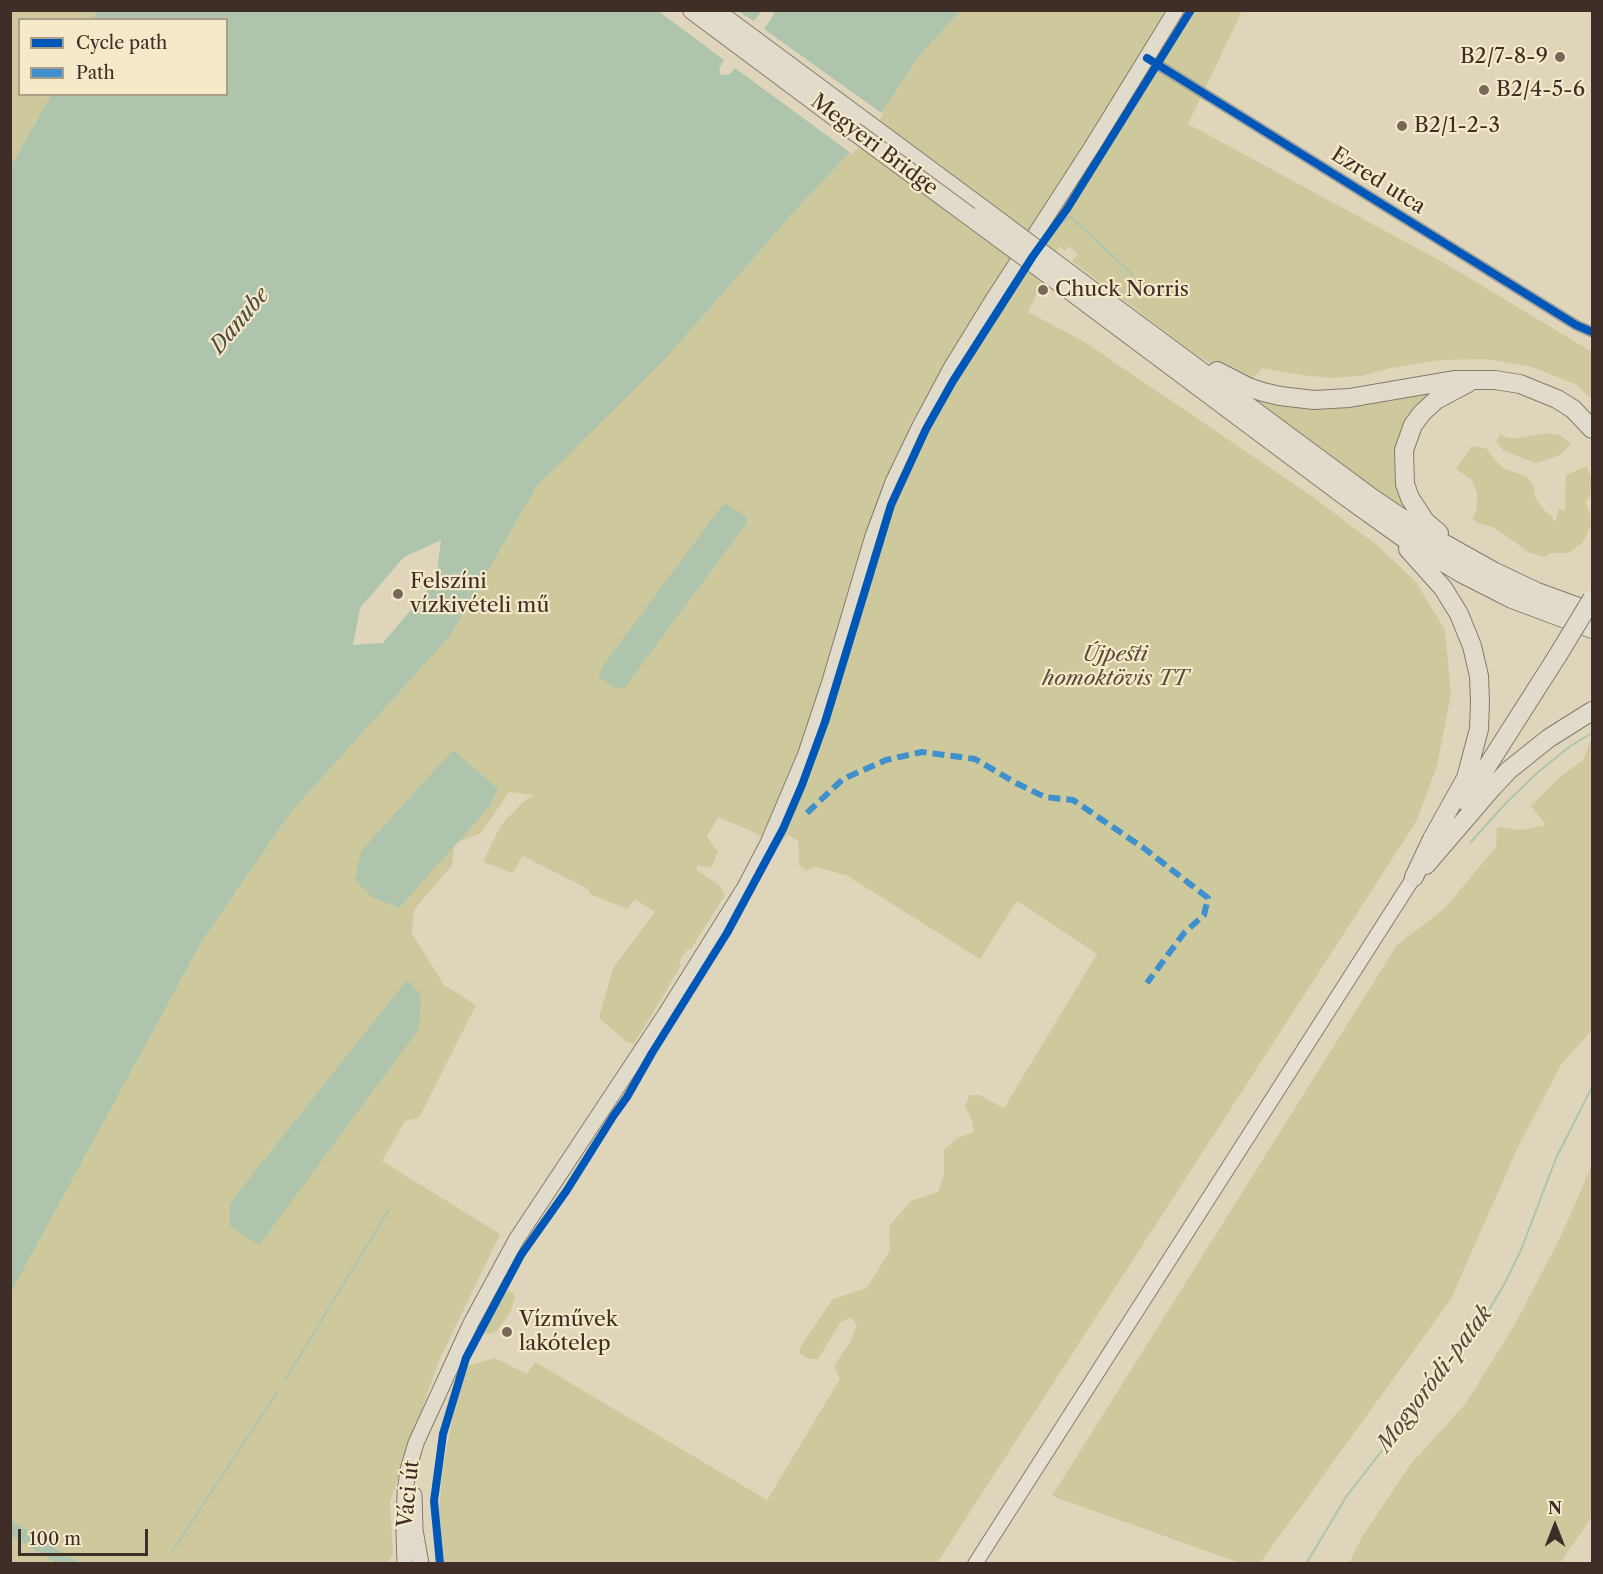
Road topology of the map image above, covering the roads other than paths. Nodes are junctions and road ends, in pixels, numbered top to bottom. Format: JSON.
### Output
{"nodes":[{"id":1,"x":692,"y":10,"type":"edge"},
{"id":2,"x":714,"y":10,"type":"edge"},
{"id":3,"x":1176,"y":10,"type":"edge"},
{"id":4,"x":1147,"y":58,"type":"junction"},
{"id":5,"x":1059,"y":274,"type":"junction"},
{"id":6,"x":1593,"y":332,"type":"edge"},
{"id":7,"x":1170,"y":347,"type":"junction"},
{"id":8,"x":1473,"y":381,"type":"junction"},
{"id":9,"x":1593,"y":429,"type":"edge"},
{"id":10,"x":1345,"y":496,"type":"junction"},
{"id":11,"x":1465,"y":556,"type":"junction"},
{"id":12,"x":1593,"y":599,"type":"edge"},
{"id":13,"x":1593,"y":612,"type":"edge"},
{"id":14,"x":1593,"y":629,"type":"edge"},
{"id":15,"x":1593,"y":711,"type":"edge"},
{"id":16,"x":1414,"y":878,"type":"junction"},
{"id":17,"x":412,"y":1563,"type":"edge"},
{"id":18,"x":975,"y":1563,"type":"edge"}],
"edges":[{"from":1,"to":5,"type":"highway","name":"Megyeri Bridge","bridge":true},
{"from":2,"to":5,"type":"highway","name":"Megyeri Bridge","bridge":true},
{"from":3,"to":4,"type":"main road","name":"Váci út"},
{"from":4,"to":6,"type":"street","name":"Ezred utca"},
{"from":4,"to":17,"type":"main road","name":"Váci út"},
{"from":5,"to":7,"type":"highway"},
{"from":5,"to":10,"type":"highway"},
{"from":7,"to":8,"type":"highway"},
{"from":7,"to":11,"type":"highway"},
{"from":8,"to":9,"type":"highway"},
{"from":8,"to":11,"type":"highway"},
{"from":10,"to":14,"type":"highway"},
{"from":10,"to":16,"type":"highway"},
{"from":11,"to":13,"type":"highway"},
{"from":12,"to":16,"type":"highway","bridge":true},
{"from":15,"to":16,"type":"highway"},
{"from":16,"to":18,"type":"main road"}]}
